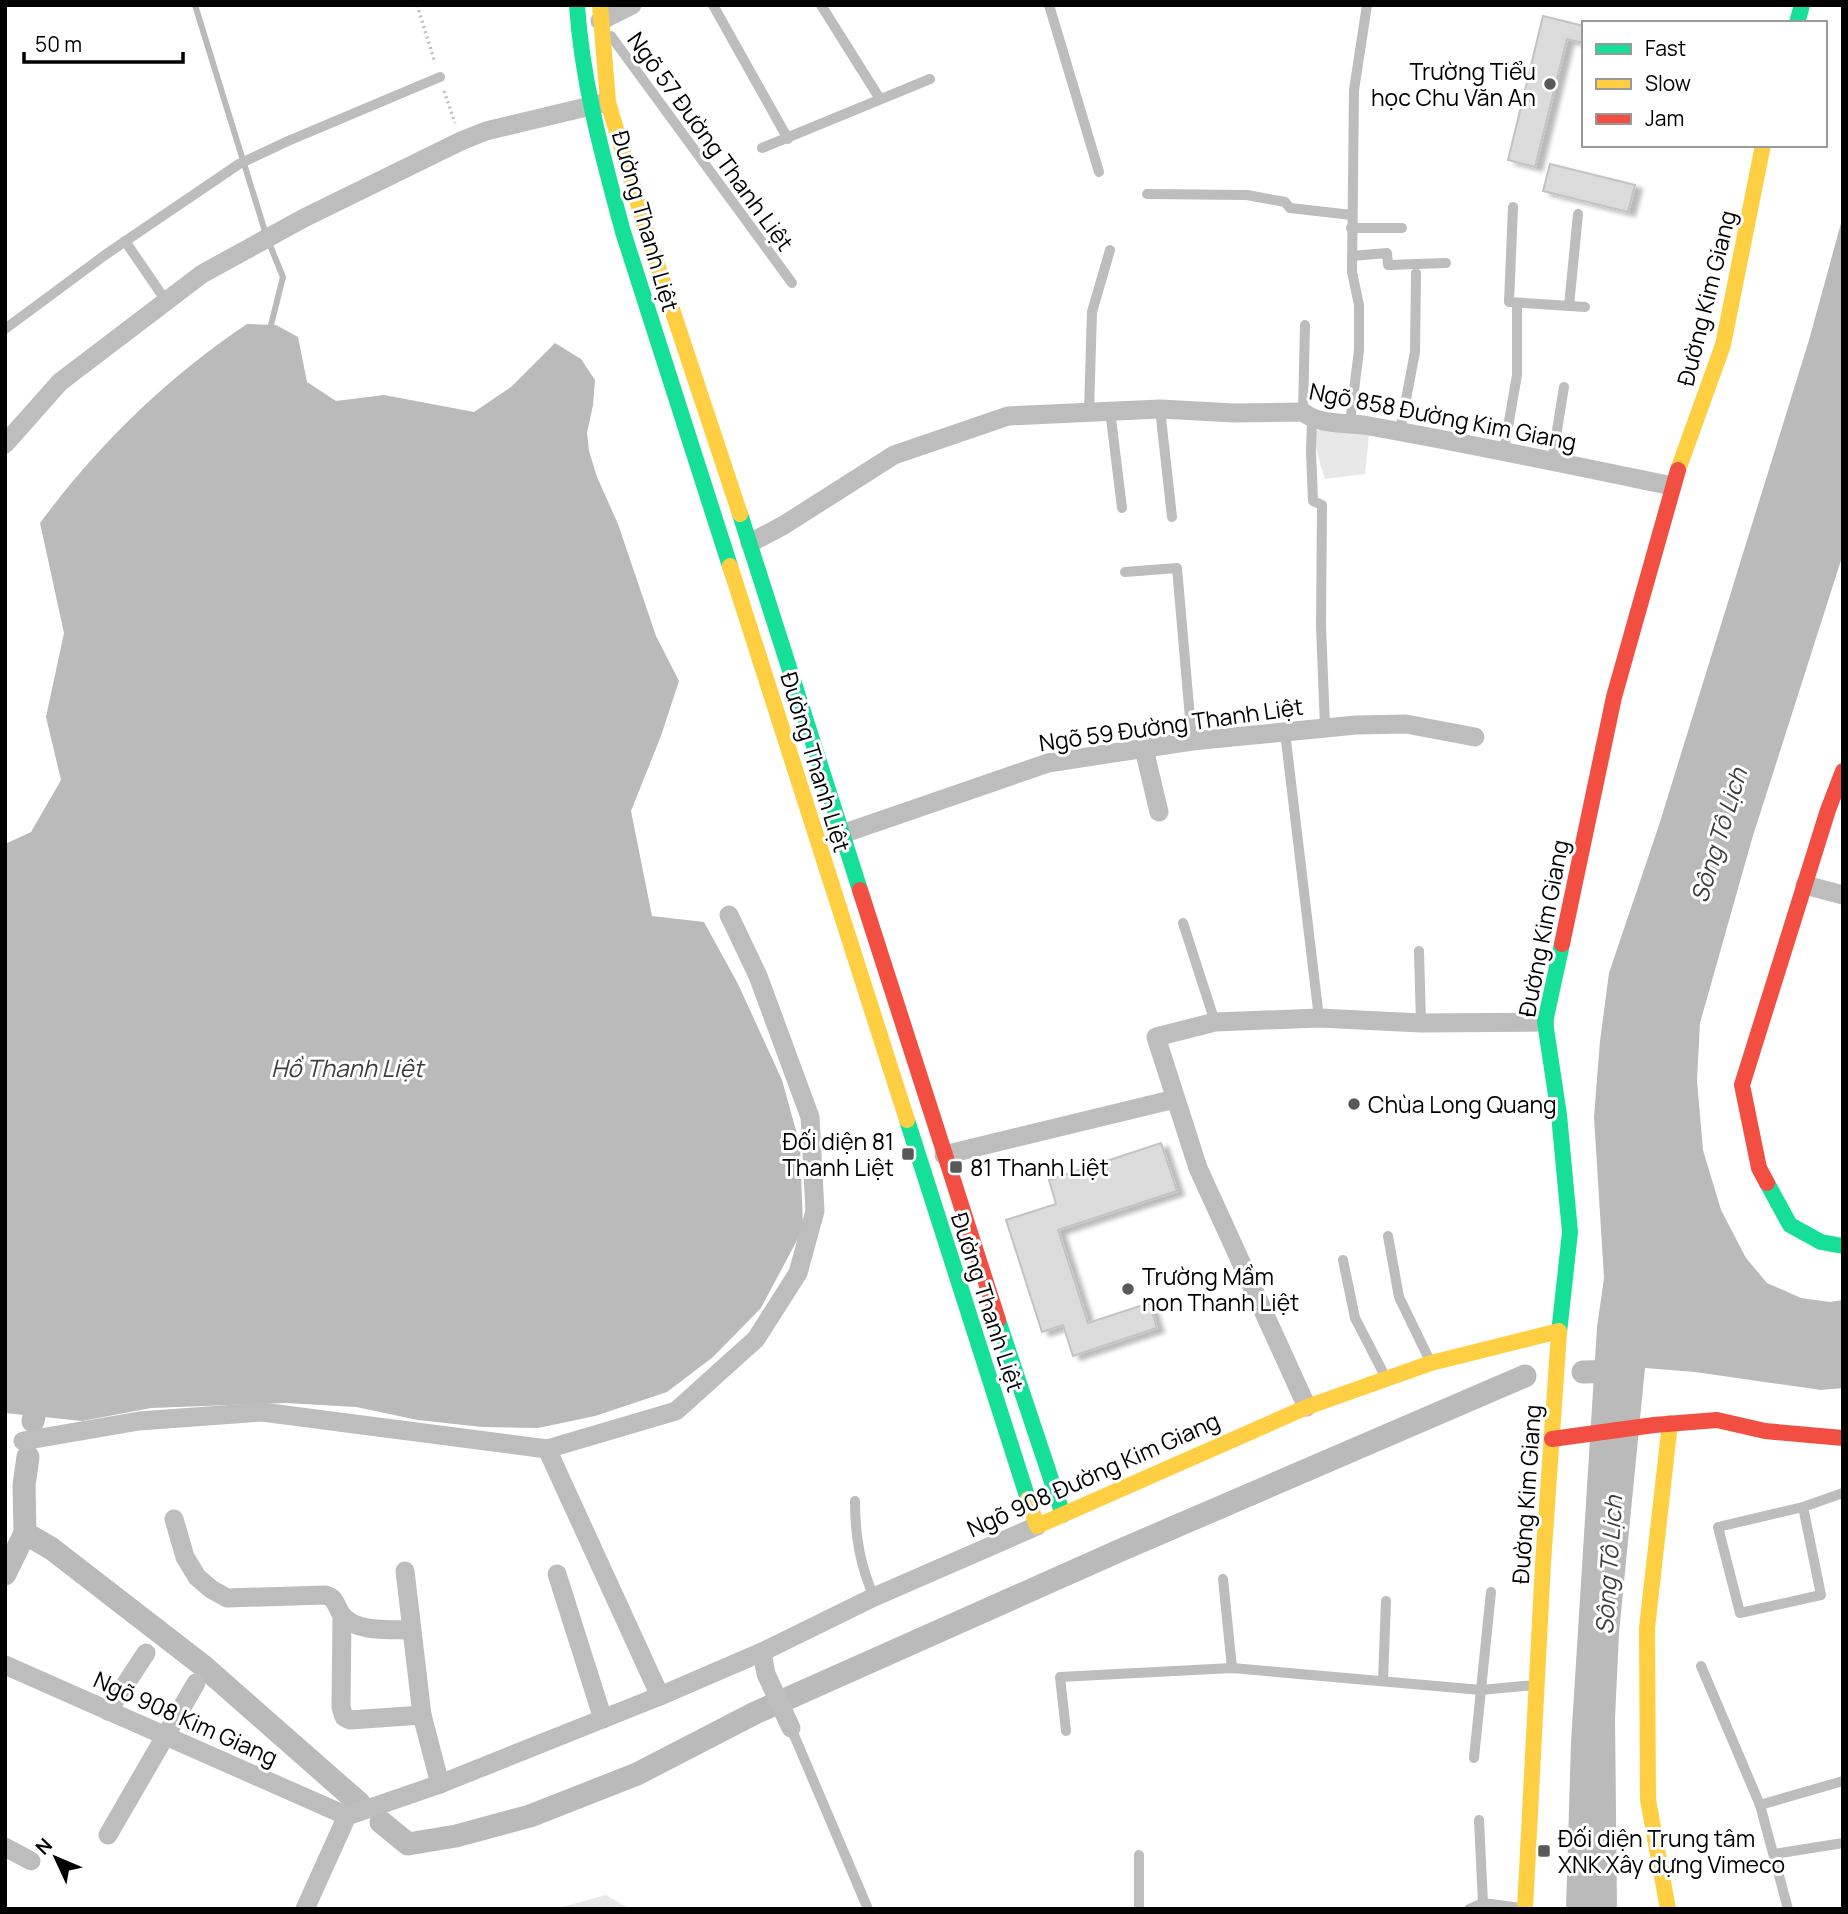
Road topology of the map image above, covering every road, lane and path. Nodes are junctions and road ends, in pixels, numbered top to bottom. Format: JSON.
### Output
{"nodes":[{"id":1,"x":577,"y":5,"type":"edge"},
{"id":2,"x":632,"y":5,"type":"edge"},
{"id":3,"x":713,"y":5,"type":"edge"},
{"id":4,"x":821,"y":5,"type":"edge"},
{"id":5,"x":1049,"y":5,"type":"edge"},
{"id":6,"x":1367,"y":5,"type":"edge"},
{"id":7,"x":600,"y":13,"type":"edge"},
{"id":8,"x":578,"y":27,"type":"junction"},
{"id":9,"x":440,"y":77,"type":"dead end"},
{"id":10,"x":930,"y":79,"type":"dead end"},
{"id":11,"x":880,"y":99,"type":"junction"},
{"id":12,"x":598,"y":104,"type":"junction"},
{"id":13,"x":788,"y":139,"type":"junction"},
{"id":14,"x":1763,"y":147,"type":"edge"},
{"id":15,"x":762,"y":148,"type":"dead end"},
{"id":16,"x":1100,"y":172,"type":"dead end"},
{"id":17,"x":1147,"y":194,"type":"dead end"},
{"id":18,"x":1513,"y":207,"type":"dead end"},
{"id":19,"x":1578,"y":214,"type":"dead end"},
{"id":20,"x":1352,"y":215,"type":"junction"},
{"id":21,"x":1351,"y":228,"type":"junction"},
{"id":22,"x":1402,"y":228,"type":"dead end"},
{"id":23,"x":125,"y":241,"type":"junction"},
{"id":24,"x":1110,"y":250,"type":"dead end"},
{"id":25,"x":1352,"y":256,"type":"junction"},
{"id":26,"x":1446,"y":263,"type":"dead end"},
{"id":27,"x":1416,"y":273,"type":"dead end"},
{"id":28,"x":792,"y":283,"type":"dead end"},
{"id":29,"x":166,"y":301,"type":"junction"},
{"id":30,"x":1517,"y":303,"type":"junction"},
{"id":31,"x":1569,"y":306,"type":"junction"},
{"id":32,"x":1585,"y":307,"type":"dead end"},
{"id":33,"x":1305,"y":325,"type":"dead end"},
{"id":34,"x":5,"y":329,"type":"edge"},
{"id":35,"x":1564,"y":387,"type":"dead end"},
{"id":36,"x":1160,"y":409,"type":"junction"},
{"id":37,"x":1089,"y":411,"type":"junction"},
{"id":38,"x":1110,"y":411,"type":"junction"},
{"id":39,"x":1308,"y":416,"type":"junction"},
{"id":40,"x":1350,"y":423,"type":"junction"},
{"id":41,"x":1400,"y":431,"type":"junction"},
{"id":42,"x":5,"y":444,"type":"edge"},
{"id":43,"x":1504,"y":450,"type":"junction"},
{"id":44,"x":1552,"y":461,"type":"junction"},
{"id":45,"x":1672,"y":486,"type":"junction"},
{"id":46,"x":1122,"y":508,"type":"dead end"},
{"id":47,"x":1172,"y":517,"type":"dead end"},
{"id":48,"x":750,"y":543,"type":"junction"},
{"id":49,"x":1125,"y":572,"type":"dead end"},
{"id":50,"x":1325,"y":727,"type":"junction"},
{"id":51,"x":1285,"y":732,"type":"junction"},
{"id":52,"x":1475,"y":737,"type":"dead end"},
{"id":53,"x":1192,"y":741,"type":"junction"},
{"id":54,"x":1144,"y":749,"type":"junction"},
{"id":55,"x":1843,"y":771,"type":"edge"},
{"id":56,"x":1159,"y":812,"type":"dead end"},
{"id":57,"x":842,"y":834,"type":"junction"},
{"id":58,"x":1805,"y":885,"type":"junction"},
{"id":59,"x":1843,"y":895,"type":"edge"},
{"id":60,"x":729,"y":915,"type":"dead end"},
{"id":61,"x":1184,"y":923,"type":"dead end"},
{"id":62,"x":1419,"y":951,"type":"dead end"},
{"id":63,"x":1320,"y":1018,"type":"junction"},
{"id":64,"x":1215,"y":1022,"type":"junction"},
{"id":65,"x":1545,"y":1022,"type":"junction"},
{"id":66,"x":1421,"y":1023,"type":"junction"},
{"id":67,"x":1175,"y":1099,"type":"junction"},
{"id":68,"x":944,"y":1155,"type":"junction"},
{"id":69,"x":1388,"y":1236,"type":"dead end"},
{"id":70,"x":1843,"y":1246,"type":"edge"},
{"id":71,"x":1343,"y":1260,"type":"dead end"},
{"id":72,"x":1559,"y":1331,"type":"junction"},
{"id":73,"x":1431,"y":1363,"type":"junction"},
{"id":74,"x":1386,"y":1379,"type":"junction"},
{"id":75,"x":1307,"y":1407,"type":"junction"},
{"id":76,"x":1662,"y":1424,"type":"junction"},
{"id":77,"x":1843,"y":1438,"type":"edge"},
{"id":78,"x":1552,"y":1439,"type":"junction"},
{"id":79,"x":23,"y":1441,"type":"dead end"},
{"id":80,"x":547,"y":1449,"type":"junction"},
{"id":81,"x":1843,"y":1493,"type":"edge"},
{"id":82,"x":855,"y":1501,"type":"dead end"},
{"id":83,"x":1803,"y":1507,"type":"junction"},
{"id":84,"x":1063,"y":1515,"type":"junction"},
{"id":85,"x":174,"y":1520,"type":"dead end"},
{"id":86,"x":1037,"y":1526,"type":"junction"},
{"id":87,"x":405,"y":1571,"type":"dead end"},
{"id":88,"x":557,"y":1574,"type":"dead end"},
{"id":89,"x":1223,"y":1579,"type":"dead end"},
{"id":90,"x":1491,"y":1592,"type":"dead end"},
{"id":91,"x":874,"y":1597,"type":"junction"},
{"id":92,"x":1386,"y":1601,"type":"dead end"},
{"id":93,"x":342,"y":1615,"type":"junction"},
{"id":94,"x":411,"y":1630,"type":"junction"},
{"id":95,"x":762,"y":1652,"type":"junction"},
{"id":96,"x":146,"y":1653,"type":"dead end"},
{"id":97,"x":5,"y":1666,"type":"edge"},
{"id":98,"x":1702,"y":1666,"type":"dead end"},
{"id":99,"x":1232,"y":1668,"type":"junction"},
{"id":100,"x":1383,"y":1681,"type":"junction"},
{"id":101,"x":195,"y":1683,"type":"dead end"},
{"id":102,"x":1539,"y":1684,"type":"junction"},
{"id":103,"x":1481,"y":1690,"type":"junction"},
{"id":104,"x":660,"y":1696,"type":"junction"},
{"id":105,"x":108,"y":1710,"type":"junction"},
{"id":106,"x":422,"y":1715,"type":"junction"},
{"id":107,"x":603,"y":1719,"type":"junction"},
{"id":108,"x":791,"y":1728,"type":"joint"},
{"id":109,"x":1066,"y":1731,"type":"dead end"},
{"id":110,"x":164,"y":1736,"type":"junction"},
{"id":111,"x":1474,"y":1758,"type":"dead end"},
{"id":112,"x":1843,"y":1781,"type":"edge"},
{"id":113,"x":439,"y":1784,"type":"junction"},
{"id":114,"x":1760,"y":1804,"type":"junction"},
{"id":115,"x":347,"y":1816,"type":"junction"},
{"id":116,"x":1479,"y":1820,"type":"dead end"},
{"id":117,"x":108,"y":1835,"type":"dead end"},
{"id":118,"x":1843,"y":1843,"type":"edge"},
{"id":119,"x":5,"y":1847,"type":"edge"},
{"id":120,"x":1774,"y":1854,"type":"junction"},
{"id":121,"x":1139,"y":1855,"type":"dead end"},
{"id":122,"x":31,"y":1861,"type":"dead end"},
{"id":123,"x":1483,"y":1903,"type":"junction"},
{"id":124,"x":305,"y":1909,"type":"edge"},
{"id":125,"x":867,"y":1909,"type":"edge"},
{"id":126,"x":1139,"y":1909,"type":"edge"},
{"id":127,"x":1469,"y":1909,"type":"edge"},
{"id":128,"x":1525,"y":1909,"type":"edge"},
{"id":129,"x":1668,"y":1909,"type":"edge"},
{"id":130,"x":1788,"y":1909,"type":"edge"}],
"edges":[{"from":1,"to":8,"type":"street","name":"Đường Thanh Liệt"},
{"from":2,"to":7,"type":"street"},
{"from":3,"to":13,"type":"lane"},
{"from":4,"to":11,"type":"lane"},
{"from":5,"to":16,"type":"lane"},
{"from":6,"to":20,"type":"lane"},
{"from":7,"to":8,"type":"street"},
{"from":7,"to":12,"type":"street","name":"Đường Thanh Liệt"},
{"from":7,"to":28,"type":"lane","name":"Ngõ 57 Đường Thanh Liệt"},
{"from":8,"to":12,"type":"street","name":"Đường Thanh Liệt"},
{"from":9,"to":23,"type":"lane"},
{"from":10,"to":11,"type":"lane"},
{"from":11,"to":13,"type":"lane"},
{"from":12,"to":29,"type":"street"},
{"from":12,"to":48,"type":"street","name":"Đường Thanh Liệt"},
{"from":12,"to":86,"type":"street","name":"Đường Thanh Liệt"},
{"from":13,"to":15,"type":"lane"},
{"from":14,"to":45,"type":"street","name":"Đường Kim Giang"},
{"from":17,"to":20,"type":"lane"},
{"from":18,"to":30,"type":"lane"},
{"from":19,"to":31,"type":"lane"},
{"from":20,"to":21,"type":"lane"},
{"from":21,"to":22,"type":"lane"},
{"from":21,"to":25,"type":"lane"},
{"from":23,"to":29,"type":"lane"},
{"from":23,"to":34,"type":"lane"},
{"from":24,"to":37,"type":"lane"},
{"from":25,"to":26,"type":"lane"},
{"from":25,"to":40,"type":"lane"},
{"from":27,"to":41,"type":"lane"},
{"from":29,"to":42,"type":"street"},
{"from":30,"to":31,"type":"lane"},
{"from":30,"to":43,"type":"lane"},
{"from":31,"to":32,"type":"lane"},
{"from":33,"to":39,"type":"lane"},
{"from":35,"to":44,"type":"lane"},
{"from":36,"to":38,"type":"street","name":"Ngõ 858 Đường Kim Giang"},
{"from":36,"to":39,"type":"street","name":"Ngõ 858 Đường Kim Giang"},
{"from":36,"to":47,"type":"lane"},
{"from":37,"to":38,"type":"street","name":"Ngõ 858 Đường Kim Giang"},
{"from":37,"to":48,"type":"street","name":"Ngõ 858 Đường Kim Giang"},
{"from":38,"to":46,"type":"lane"},
{"from":39,"to":40,"type":"street","name":"Ngõ 858 Đường Kim Giang"},
{"from":39,"to":50,"type":"lane"},
{"from":40,"to":41,"type":"street","name":"Ngõ 858 Đường Kim Giang"},
{"from":41,"to":43,"type":"street","name":"Ngõ 858 Đường Kim Giang"},
{"from":43,"to":44,"type":"street","name":"Ngõ 858 Đường Kim Giang"},
{"from":44,"to":45,"type":"street","name":"Ngõ 858 Đường Kim Giang"},
{"from":45,"to":65,"type":"street","name":"Đường Kim Giang"},
{"from":48,"to":57,"type":"street","name":"Đường Thanh Liệt"},
{"from":49,"to":53,"type":"lane"},
{"from":50,"to":51,"type":"street","name":"Ngõ 59 Đường Thanh Liệt"},
{"from":50,"to":52,"type":"street","name":"Ngõ 59 Đường Thanh Liệt"},
{"from":51,"to":53,"type":"street","name":"Ngõ 59 Đường Thanh Liệt"},
{"from":51,"to":63,"type":"lane"},
{"from":53,"to":54,"type":"street","name":"Ngõ 59 Đường Thanh Liệt"},
{"from":54,"to":56,"type":"street"},
{"from":54,"to":57,"type":"street","name":"Ngõ 59 Đường Thanh Liệt"},
{"from":55,"to":58,"type":"street"},
{"from":57,"to":68,"type":"street","name":"Đường Thanh Liệt"},
{"from":58,"to":59,"type":"street"},
{"from":58,"to":70,"type":"street"},
{"from":60,"to":80,"type":"street"},
{"from":61,"to":64,"type":"lane"},
{"from":62,"to":66,"type":"lane"},
{"from":63,"to":64,"type":"street"},
{"from":63,"to":66,"type":"street"},
{"from":64,"to":67,"type":"street"},
{"from":65,"to":66,"type":"street"},
{"from":65,"to":72,"type":"street","name":"Đường Kim Giang"},
{"from":67,"to":68,"type":"street"},
{"from":67,"to":75,"type":"street"},
{"from":68,"to":84,"type":"street","name":"Đường Thanh Liệt"},
{"from":69,"to":73,"type":"lane"},
{"from":71,"to":74,"type":"lane"},
{"from":72,"to":73,"type":"street","name":"Ngõ 908 Đường Kim Giang"},
{"from":72,"to":78,"type":"street","name":"Đường Kim Giang"},
{"from":73,"to":74,"type":"street","name":"Ngõ 908 Đường Kim Giang"},
{"from":74,"to":75,"type":"street","name":"Ngõ 908 Đường Kim Giang"},
{"from":75,"to":84,"type":"street","name":"Ngõ 908 Đường Kim Giang"},
{"from":76,"to":77,"type":"street"},
{"from":76,"to":78,"type":"street"},
{"from":76,"to":129,"type":"street"},
{"from":78,"to":102,"type":"street","name":"Đường Kim Giang"},
{"from":79,"to":80,"type":"street"},
{"from":80,"to":104,"type":"street"},
{"from":81,"to":83,"type":"lane"},
{"from":82,"to":91,"type":"lane"},
{"from":83,"to":83,"type":"lane"},
{"from":84,"to":86,"type":"street","name":"Ngõ 908 Đường Kim Giang"},
{"from":85,"to":93,"type":"street"},
{"from":86,"to":91,"type":"street","name":"Ngõ 908 Đường Kim Giang"},
{"from":87,"to":94,"type":"street"},
{"from":88,"to":107,"type":"street"},
{"from":89,"to":99,"type":"lane"},
{"from":90,"to":103,"type":"lane"},
{"from":91,"to":95,"type":"street","name":"Ngõ 908 Đường Kim Giang"},
{"from":92,"to":100,"type":"lane"},
{"from":93,"to":94,"type":"street"},
{"from":93,"to":106,"type":"street"},
{"from":94,"to":106,"type":"street"},
{"from":95,"to":104,"type":"street","name":"Ngõ 908 Đường Kim Giang"},
{"from":95,"to":108,"type":"street"},
{"from":96,"to":105,"type":"street"},
{"from":97,"to":105,"type":"street","name":"Ngõ 908 Kim Giang"},
{"from":98,"to":114,"type":"lane"},
{"from":99,"to":100,"type":"lane"},
{"from":99,"to":109,"type":"lane"},
{"from":100,"to":103,"type":"lane"},
{"from":101,"to":110,"type":"street"},
{"from":102,"to":103,"type":"lane"},
{"from":102,"to":128,"type":"street","name":"Đường Kim Giang"},
{"from":103,"to":111,"type":"lane"},
{"from":104,"to":107,"type":"street"},
{"from":105,"to":110,"type":"street","name":"Ngõ 908 Kim Giang"},
{"from":106,"to":113,"type":"street"},
{"from":107,"to":113,"type":"street"},
{"from":108,"to":125,"type":"lane"},
{"from":110,"to":115,"type":"street","name":"Ngõ 908 Kim Giang"},
{"from":110,"to":117,"type":"street"},
{"from":112,"to":114,"type":"lane"},
{"from":113,"to":115,"type":"street"},
{"from":114,"to":120,"type":"lane"},
{"from":115,"to":124,"type":"street"},
{"from":116,"to":123,"type":"lane"},
{"from":118,"to":120,"type":"lane"},
{"from":119,"to":122,"type":"street"},
{"from":120,"to":130,"type":"lane"},
{"from":121,"to":126,"type":"lane"},
{"from":123,"to":127,"type":"lane"},
{"from":123,"to":128,"type":"lane"}]}
